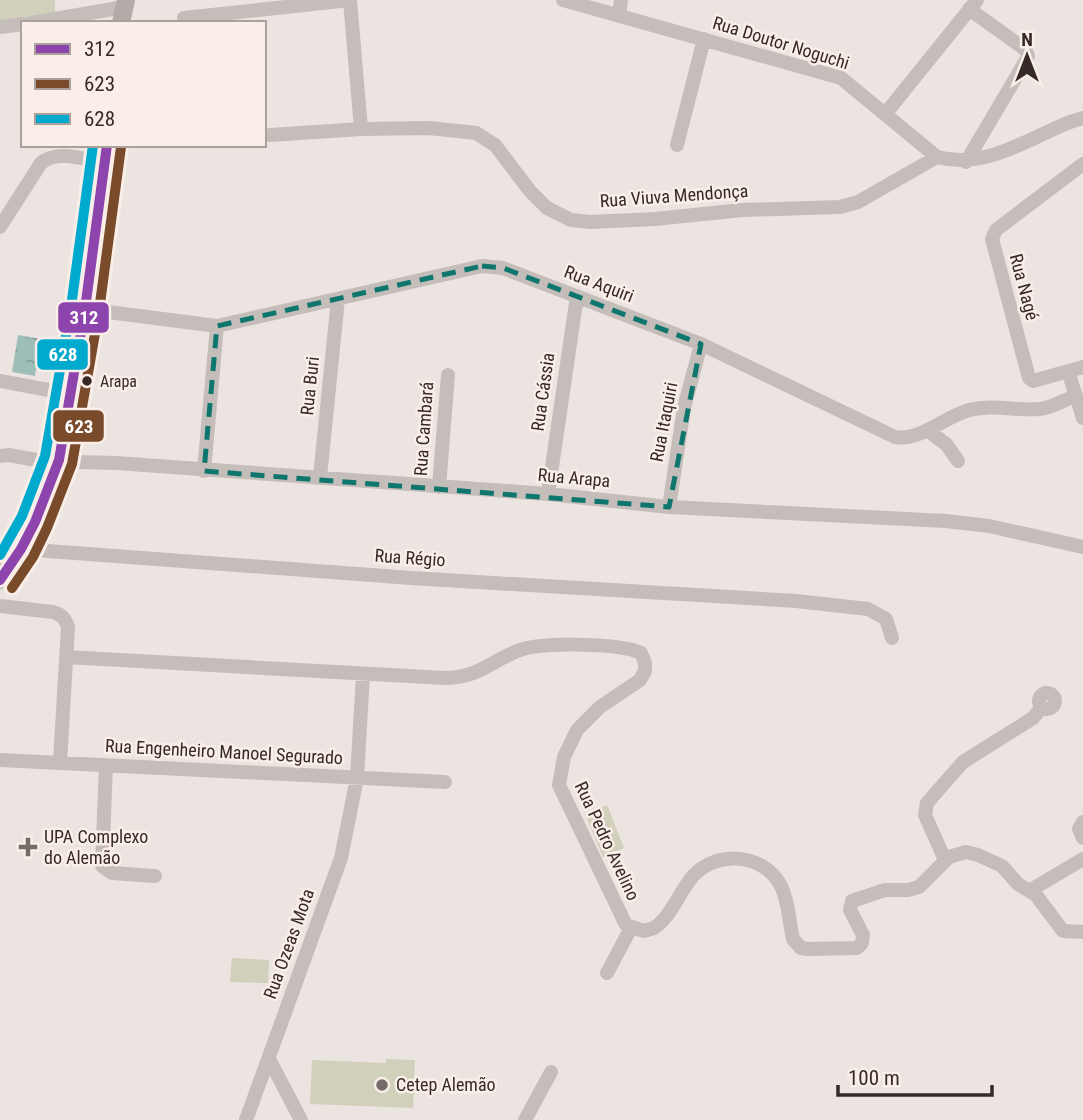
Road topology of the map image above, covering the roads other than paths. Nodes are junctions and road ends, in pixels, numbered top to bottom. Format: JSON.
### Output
{"nodes":[{"id":1,"x":350,"y":0,"type":"edge"},
{"id":2,"x":563,"y":0,"type":"edge"},
{"id":3,"x":621,"y":0,"type":"edge"},
{"id":4,"x":974,"y":3,"type":"edge"},
{"id":5,"x":123,"y":10,"type":"edge"},
{"id":6,"x":619,"y":16,"type":"junction"},
{"id":7,"x":184,"y":18,"type":"dead end"},
{"id":8,"x":46,"y":21,"type":"edge"},
{"id":9,"x":21,"y":24,"type":"edge"},
{"id":10,"x":0,"y":27,"type":"edge"},
{"id":11,"x":704,"y":39,"type":"junction"},
{"id":12,"x":886,"y":113,"type":"junction"},
{"id":13,"x":1083,"y":118,"type":"edge"},
{"id":14,"x":360,"y":129,"type":"junction"},
{"id":15,"x":270,"y":135,"type":"dead end"},
{"id":16,"x":677,"y":145,"type":"dead end"},
{"id":17,"x":106,"y":154,"type":"edge"},
{"id":18,"x":937,"y":157,"type":"junction"},
{"id":19,"x":966,"y":162,"type":"junction"},
{"id":20,"x":1083,"y":164,"type":"edge"},
{"id":21,"x":0,"y":227,"type":"edge"},
{"id":22,"x":577,"y":296,"type":"junction"},
{"id":23,"x":338,"y":299,"type":"junction"},
{"id":24,"x":85,"y":309,"type":"junction"},
{"id":25,"x":217,"y":326,"type":"junction"},
{"id":26,"x":701,"y":344,"type":"junction"},
{"id":27,"x":1083,"y":367,"type":"edge"},
{"id":28,"x":1068,"y":371,"type":"junction"},
{"id":29,"x":447,"y":375,"type":"dead end"},
{"id":30,"x":0,"y":381,"type":"edge"},
{"id":31,"x":70,"y":394,"type":"junction"},
{"id":32,"x":1075,"y":396,"type":"junction"},
{"id":33,"x":1083,"y":418,"type":"edge"},
{"id":34,"x":927,"y":429,"type":"junction"},
{"id":35,"x":0,"y":456,"type":"edge"},
{"id":36,"x":59,"y":460,"type":"junction"},
{"id":37,"x":958,"y":461,"type":"dead end"},
{"id":38,"x":204,"y":471,"type":"junction"},
{"id":39,"x":320,"y":477,"type":"junction"},
{"id":40,"x":439,"y":487,"type":"junction"},
{"id":41,"x":548,"y":494,"type":"junction"},
{"id":42,"x":669,"y":507,"type":"junction"},
{"id":43,"x":1083,"y":547,"type":"edge"},
{"id":44,"x":21,"y":549,"type":"junction"},
{"id":45,"x":0,"y":580,"type":"edge"},
{"id":46,"x":0,"y":606,"type":"edge"},
{"id":47,"x":892,"y":638,"type":"dead end"},
{"id":48,"x":66,"y":657,"type":"junction"},
{"id":49,"x":363,"y":675,"type":"junction"},
{"id":50,"x":1042,"y":707,"type":"dead end"},
{"id":51,"x":0,"y":760,"type":"edge"},
{"id":52,"x":60,"y":762,"type":"junction"},
{"id":53,"x":106,"y":765,"type":"junction"},
{"id":54,"x":357,"y":778,"type":"junction"},
{"id":55,"x":446,"y":782,"type":"dead end"},
{"id":56,"x":1083,"y":822,"type":"edge"},
{"id":57,"x":1083,"y":838,"type":"edge"},
{"id":58,"x":1083,"y":859,"type":"edge"},
{"id":59,"x":945,"y":860,"type":"junction"},
{"id":60,"x":155,"y":876,"type":"dead end"},
{"id":61,"x":1029,"y":891,"type":"junction"},
{"id":62,"x":631,"y":928,"type":"junction"},
{"id":63,"x":1083,"y":932,"type":"edge"},
{"id":64,"x":607,"y":973,"type":"dead end"},
{"id":65,"x":269,"y":1059,"type":"junction"},
{"id":66,"x":551,"y":1072,"type":"dead end"},
{"id":67,"x":246,"y":1120,"type":"edge"},
{"id":68,"x":301,"y":1120,"type":"edge"},
{"id":69,"x":525,"y":1120,"type":"edge"}],
"edges":[{"from":1,"to":7,"type":"street"},
{"from":1,"to":14,"type":"street"},
{"from":2,"to":6,"type":"street","name":"Rua Doutor Noguchi"},
{"from":3,"to":6,"type":"street"},
{"from":4,"to":12,"type":"street"},
{"from":4,"to":19,"type":"street"},
{"from":5,"to":8,"type":"street"},
{"from":6,"to":11,"type":"street","name":"Rua Doutor Noguchi"},
{"from":9,"to":10,"type":"street"},
{"from":11,"to":12,"type":"street","name":"Rua Doutor Noguchi"},
{"from":11,"to":16,"type":"street"},
{"from":12,"to":18,"type":"street","name":"Rua Doutor Noguchi"},
{"from":13,"to":19,"type":"street"},
{"from":14,"to":15,"type":"street","name":"Rua Viuva Mendonça"},
{"from":14,"to":18,"type":"street","name":"Rua Viuva Mendonça"},
{"from":17,"to":21,"type":"street"},
{"from":17,"to":24,"type":"main road"},
{"from":18,"to":19,"type":"street"},
{"from":20,"to":28,"type":"street","name":"Rua Nagé"},
{"from":22,"to":23,"type":"street","name":"Rua Aquiri"},
{"from":22,"to":26,"type":"street","name":"Rua Aquiri"},
{"from":22,"to":41,"type":"street","name":"Rua Cássia"},
{"from":23,"to":25,"type":"street","name":"Rua Aquiri"},
{"from":23,"to":39,"type":"street","name":"Rua Buri"},
{"from":24,"to":25,"type":"street","name":"Rua Aquiri"},
{"from":24,"to":31,"type":"main road"},
{"from":25,"to":38,"type":"street"},
{"from":26,"to":34,"type":"street","name":"Rua Aquiri"},
{"from":26,"to":42,"type":"street","name":"Rua Itaquiri"},
{"from":27,"to":28,"type":"street"},
{"from":28,"to":32,"type":"street"},
{"from":29,"to":40,"type":"street","name":"Rua Cambará"},
{"from":30,"to":31,"type":"street"},
{"from":31,"to":36,"type":"main road"},
{"from":32,"to":33,"type":"street"},
{"from":32,"to":34,"type":"street","name":"Rua Aquiri"},
{"from":34,"to":37,"type":"street"},
{"from":35,"to":36,"type":"street","name":"Rua Arapa"},
{"from":36,"to":38,"type":"street","name":"Rua Arapa"},
{"from":36,"to":44,"type":"main road"},
{"from":38,"to":39,"type":"street","name":"Rua Arapa"},
{"from":39,"to":40,"type":"street","name":"Rua Arapa"},
{"from":40,"to":41,"type":"street","name":"Rua Arapa"},
{"from":41,"to":42,"type":"street","name":"Rua Arapa"},
{"from":42,"to":43,"type":"street","name":"Rua Arapa"},
{"from":44,"to":45,"type":"main road"},
{"from":44,"to":47,"type":"street","name":"Rua Régio"},
{"from":46,"to":48,"type":"street"},
{"from":48,"to":49,"type":"street","name":"Rua Pedro Avelino"},
{"from":48,"to":52,"type":"street"},
{"from":49,"to":54,"type":"street","name":"Rua Ozeas Mota"},
{"from":49,"to":62,"type":"street","name":"Rua Pedro Avelino"},
{"from":50,"to":59,"type":"street"},
{"from":51,"to":52,"type":"street","name":"Rua Engenheiro Manoel Segurado"},
{"from":52,"to":53,"type":"street","name":"Rua Engenheiro Manoel Segurado"},
{"from":53,"to":54,"type":"street","name":"Rua Engenheiro Manoel Segurado"},
{"from":53,"to":60,"type":"street"},
{"from":54,"to":55,"type":"street","name":"Rua Engenheiro Manoel Segurado"},
{"from":54,"to":65,"type":"street","name":"Rua Ozeas Mota"},
{"from":56,"to":57,"type":"street"},
{"from":58,"to":61,"type":"street"},
{"from":59,"to":61,"type":"street"},
{"from":59,"to":62,"type":"street","name":"Rua Pedro Avelino"},
{"from":61,"to":63,"type":"street"},
{"from":62,"to":64,"type":"street"},
{"from":65,"to":67,"type":"street","name":"Rua Ozeas Mota"},
{"from":65,"to":68,"type":"street"},
{"from":66,"to":69,"type":"street"}]}
